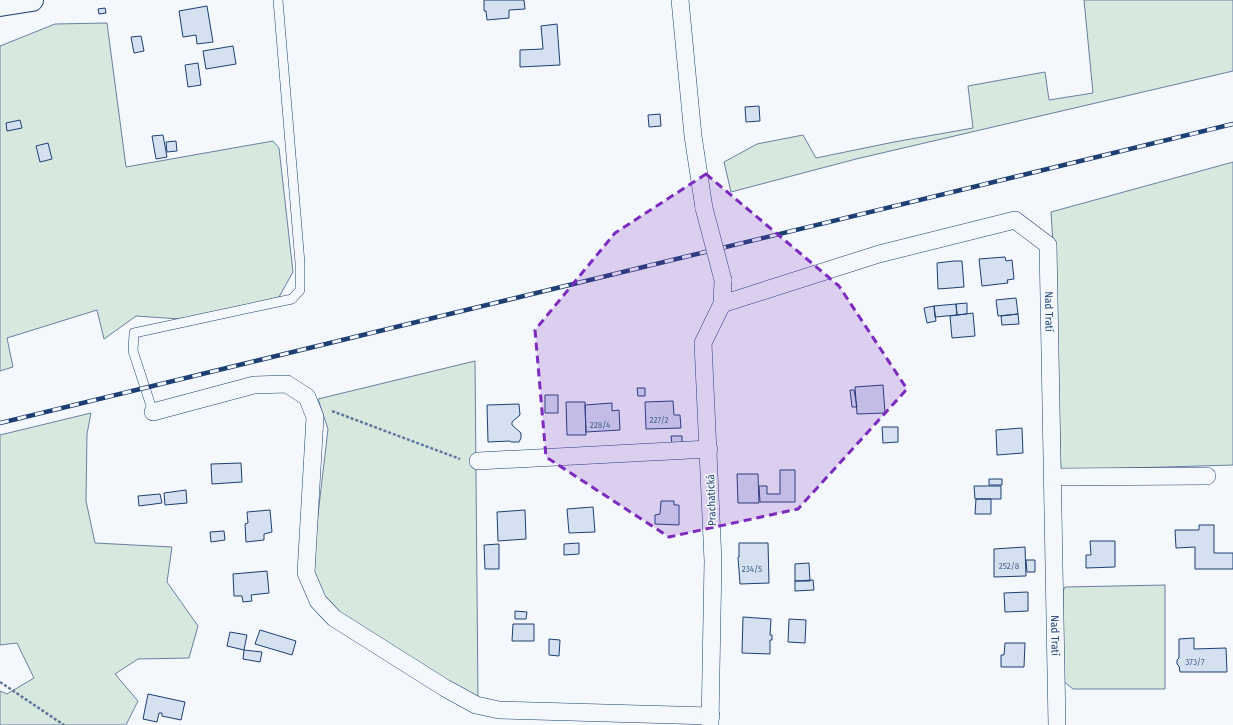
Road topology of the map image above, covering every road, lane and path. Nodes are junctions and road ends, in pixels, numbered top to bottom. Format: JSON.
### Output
{"nodes":[{"id":1,"x":32,"y":0,"type":"edge"},
{"id":2,"x":278,"y":0,"type":"edge"},
{"id":3,"x":680,"y":0,"type":"edge"},
{"id":4,"x":0,"y":5,"type":"edge"},
{"id":5,"x":722,"y":304,"type":"junction"},
{"id":6,"x":309,"y":403,"type":"junction"},
{"id":7,"x":153,"y":412,"type":"joint"},
{"id":8,"x":709,"y":449,"type":"junction"},
{"id":9,"x":478,"y":461,"type":"joint"},
{"id":10,"x":1207,"y":476,"type":"dead end"},
{"id":11,"x":1052,"y":477,"type":"junction"},
{"id":12,"x":0,"y":682,"type":"edge"},
{"id":13,"x":710,"y":721,"type":"edge"},
{"id":14,"x":64,"y":725,"type":"edge"},
{"id":15,"x":1057,"y":725,"type":"edge"}],
"edges":[{"from":1,"to":4,"type":"main road"},
{"from":2,"to":7,"type":"lane"},
{"from":3,"to":5,"type":"street","name":"Prachatická","bridge":true},
{"from":5,"to":8,"type":"street","name":"Prachatická"},
{"from":5,"to":11,"type":"street","name":"Nad Tratí"},
{"from":6,"to":7,"type":"street"},
{"from":6,"to":9,"type":"path"},
{"from":6,"to":13,"type":"street"},
{"from":8,"to":9,"type":"street"},
{"from":8,"to":13,"type":"street","name":"Prachatická"},
{"from":10,"to":11,"type":"street"},
{"from":11,"to":15,"type":"street","name":"Nad Tratí"},
{"from":12,"to":14,"type":"path"}]}
